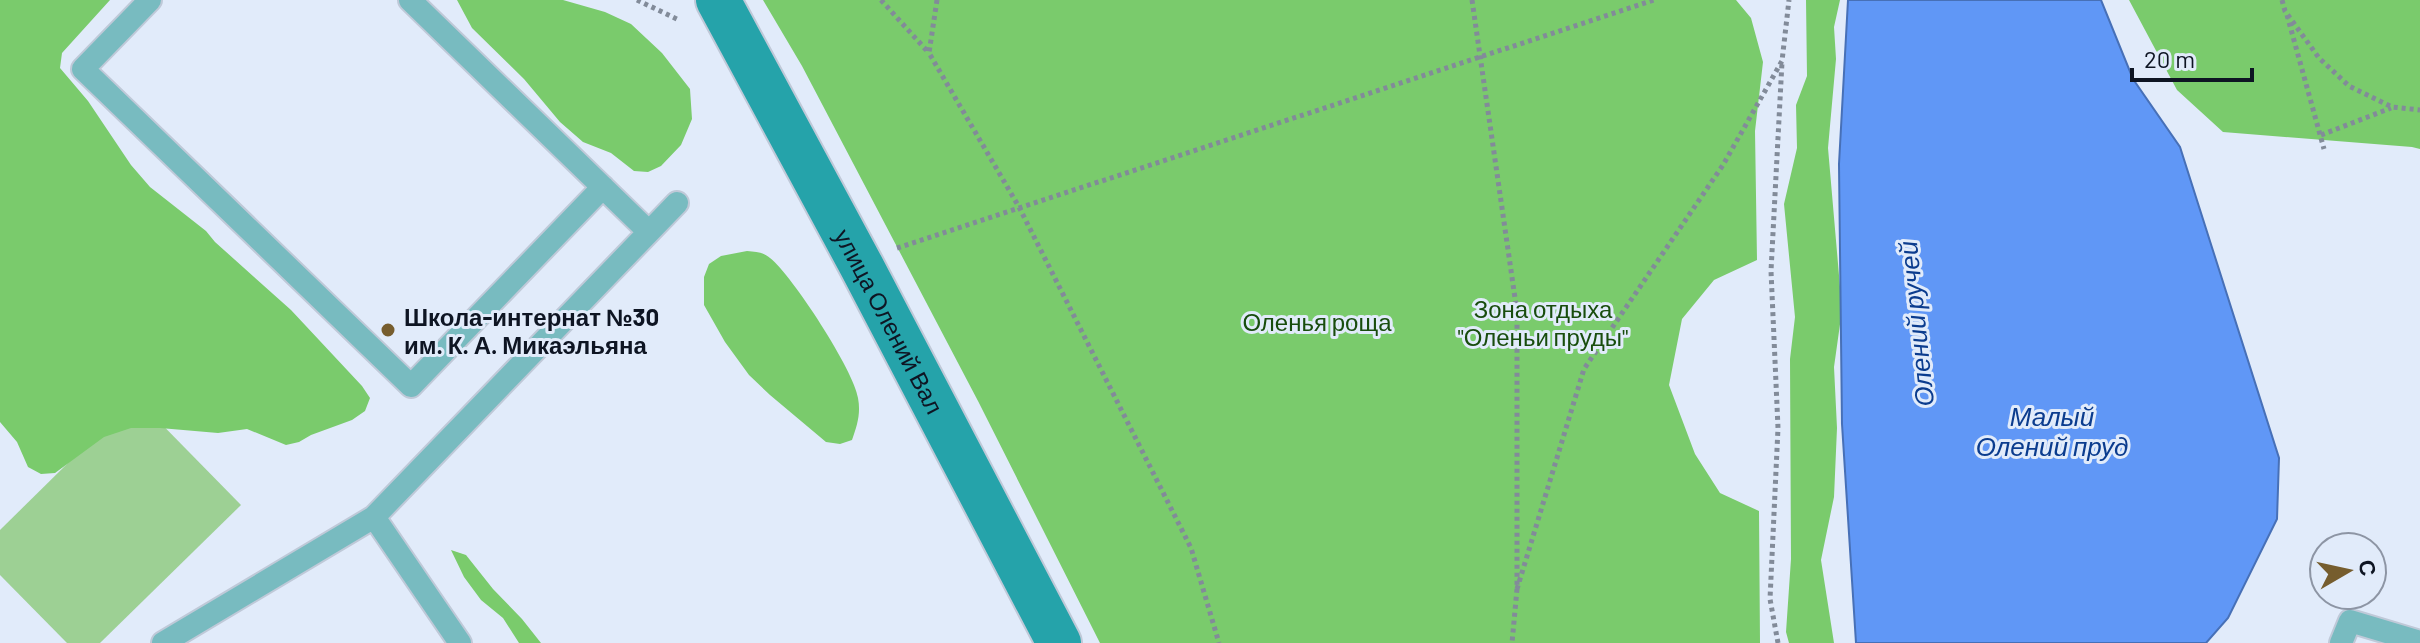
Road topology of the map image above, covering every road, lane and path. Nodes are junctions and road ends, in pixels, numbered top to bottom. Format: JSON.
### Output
{"nodes":[{"id":1,"x":150,"y":0,"type":"edge"},
{"id":2,"x":410,"y":0,"type":"edge"},
{"id":3,"x":637,"y":0,"type":"edge"},
{"id":4,"x":881,"y":0,"type":"edge"},
{"id":5,"x":937,"y":0,"type":"edge"},
{"id":6,"x":1472,"y":0,"type":"edge"},
{"id":7,"x":1654,"y":0,"type":"edge"},
{"id":8,"x":1789,"y":0,"type":"edge"},
{"id":9,"x":2282,"y":0,"type":"edge"},
{"id":10,"x":2285,"y":11,"type":"junction"},
{"id":11,"x":703,"y":12,"type":"edge"},
{"id":12,"x":929,"y":53,"type":"junction"},
{"id":13,"x":1481,"y":56,"type":"junction"},
{"id":14,"x":1782,"y":61,"type":"junction"},
{"id":15,"x":2392,"y":107,"type":"junction"},
{"id":16,"x":2420,"y":110,"type":"edge"},
{"id":17,"x":2321,"y":135,"type":"junction"},
{"id":18,"x":2324,"y":149,"type":"dead end"},
{"id":19,"x":603,"y":187,"type":"junction"},
{"id":20,"x":677,"y":203,"type":"dead end"},
{"id":21,"x":1019,"y":207,"type":"junction"},
{"id":22,"x":649,"y":232,"type":"junction"},
{"id":23,"x":892,"y":250,"type":"dead end"},
{"id":24,"x":374,"y":517,"type":"junction"},
{"id":25,"x":1517,"y":589,"type":"junction"},
{"id":26,"x":1511,"y":642,"type":"edge"},
{"id":27,"x":2420,"y":642,"type":"edge"},
{"id":28,"x":163,"y":643,"type":"edge"},
{"id":29,"x":460,"y":643,"type":"edge"},
{"id":30,"x":1059,"y":643,"type":"edge"},
{"id":31,"x":1219,"y":643,"type":"edge"},
{"id":32,"x":1778,"y":643,"type":"edge"},
{"id":33,"x":2341,"y":643,"type":"edge"}],
"edges":[{"from":1,"to":19,"type":"lane"},
{"from":2,"to":19,"type":"lane"},
{"from":3,"to":11,"type":"path"},
{"from":4,"to":12,"type":"path"},
{"from":5,"to":12,"type":"path"},
{"from":6,"to":13,"type":"path"},
{"from":7,"to":13,"type":"path"},
{"from":8,"to":14,"type":"path"},
{"from":9,"to":10,"type":"path"},
{"from":10,"to":15,"type":"path"},
{"from":10,"to":17,"type":"path"},
{"from":11,"to":30,"type":"main road","name":"улица Олений Вал"},
{"from":12,"to":21,"type":"path"},
{"from":13,"to":21,"type":"path"},
{"from":13,"to":25,"type":"path"},
{"from":14,"to":25,"type":"path"},
{"from":14,"to":32,"type":"path"},
{"from":15,"to":16,"type":"path"},
{"from":15,"to":17,"type":"path"},
{"from":17,"to":18,"type":"path"},
{"from":19,"to":22,"type":"lane"},
{"from":20,"to":22,"type":"lane"},
{"from":21,"to":23,"type":"path"},
{"from":21,"to":31,"type":"path"},
{"from":22,"to":24,"type":"lane"},
{"from":24,"to":28,"type":"lane"},
{"from":24,"to":29,"type":"lane"},
{"from":25,"to":26,"type":"path"},
{"from":27,"to":33,"type":"lane"}]}
